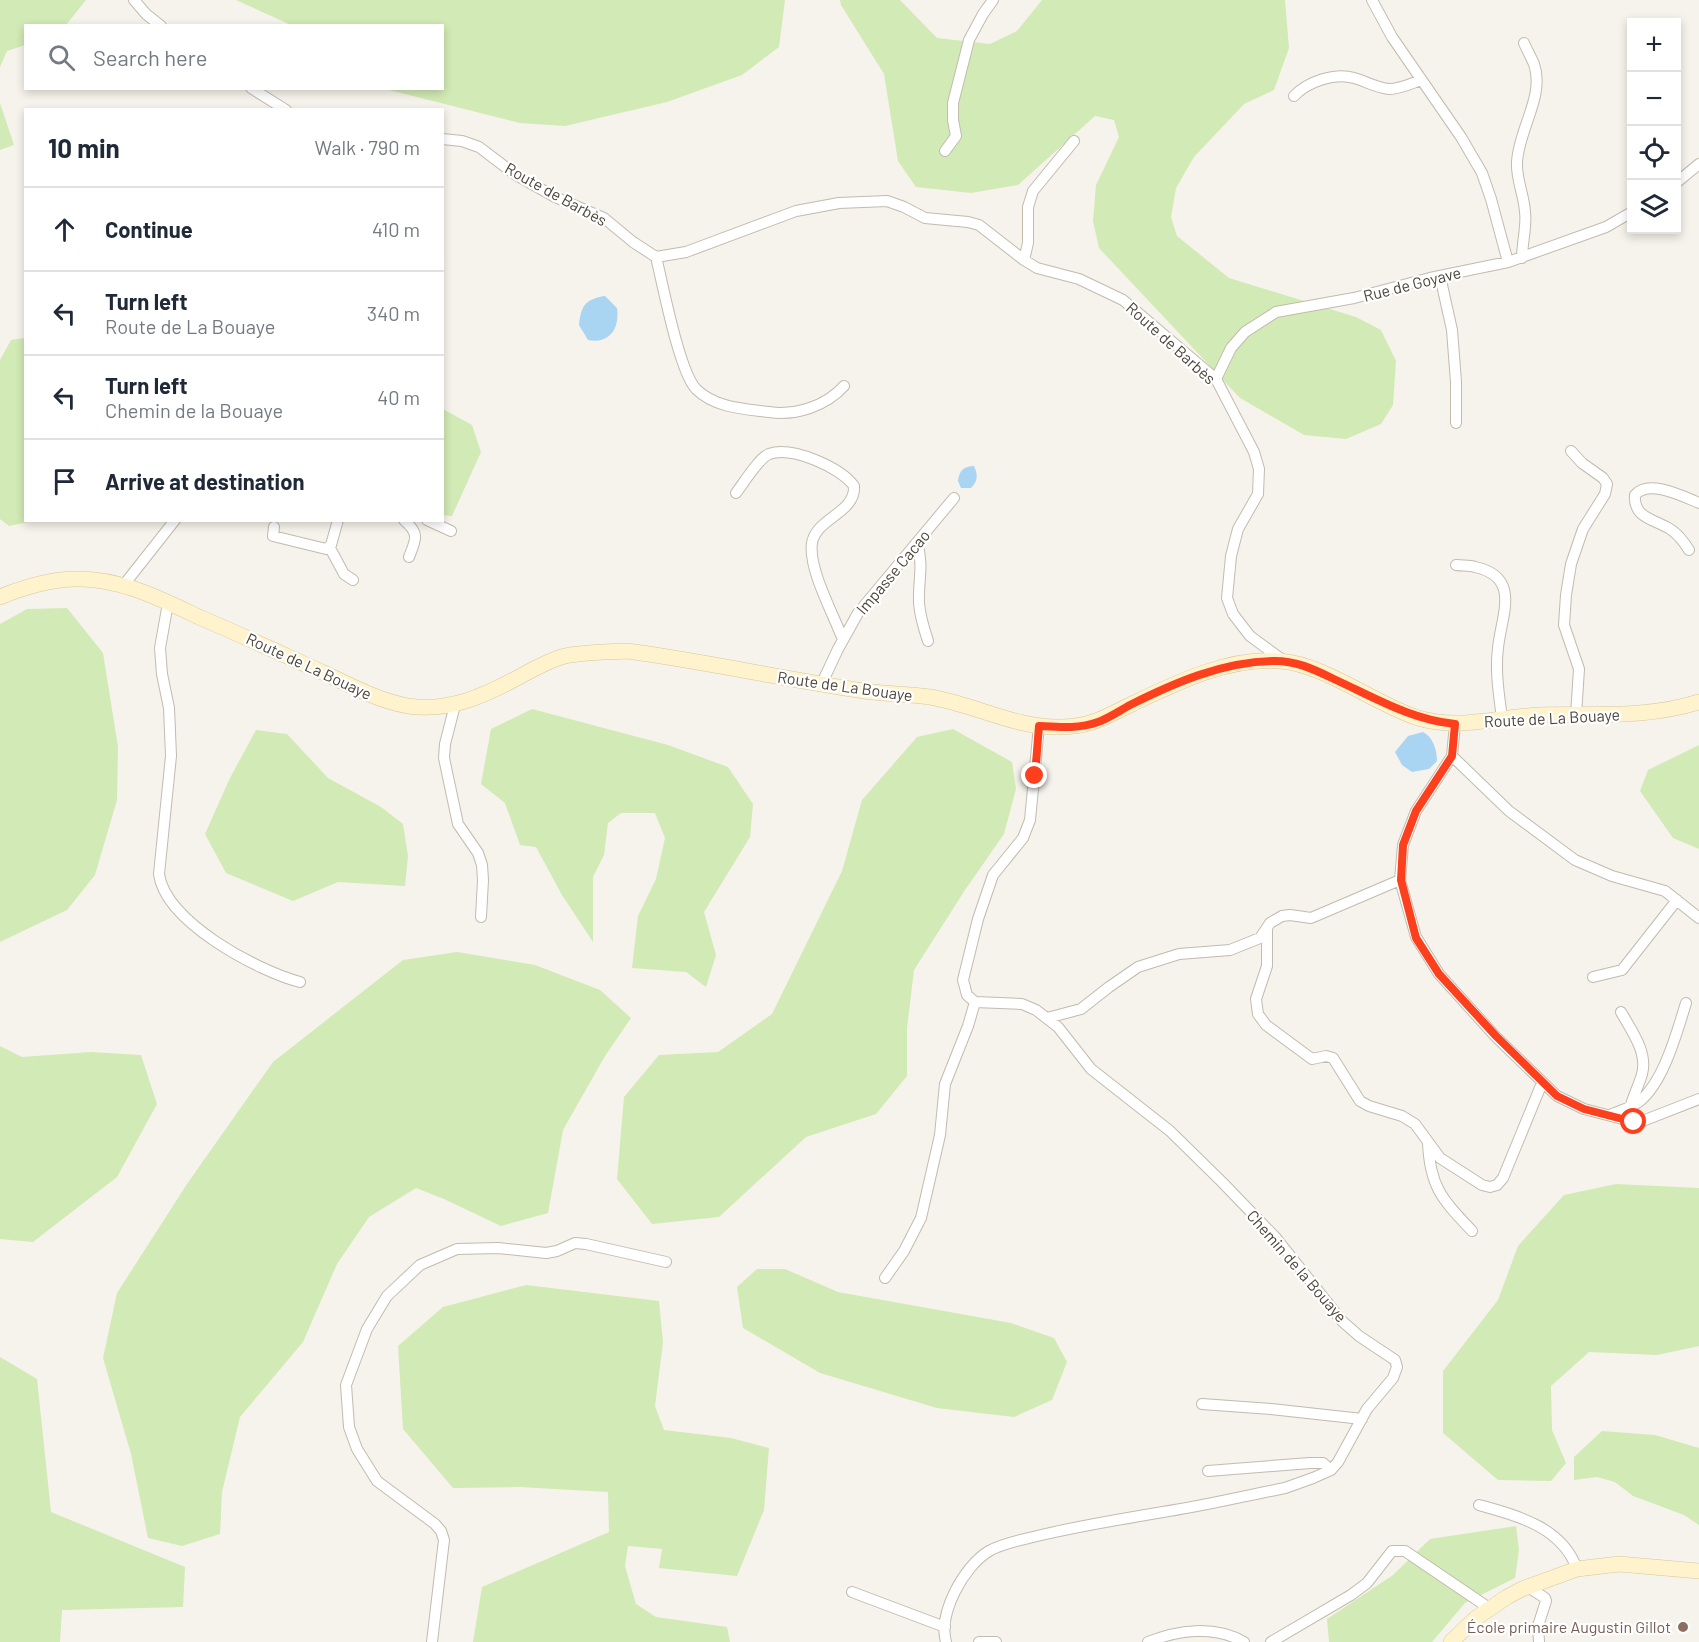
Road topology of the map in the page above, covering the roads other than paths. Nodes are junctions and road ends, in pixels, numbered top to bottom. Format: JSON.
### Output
{"nodes":[{"id":1,"x":134,"y":0,"type":"edge"},
{"id":2,"x":993,"y":0,"type":"edge"},
{"id":3,"x":1372,"y":0,"type":"edge"},
{"id":4,"x":158,"y":24,"type":"edge"},
{"id":5,"x":1524,"y":43,"type":"dead end"},
{"id":6,"x":1420,"y":80,"type":"junction"},
{"id":7,"x":254,"y":90,"type":"edge"},
{"id":8,"x":1294,"y":96,"type":"dead end"},
{"id":9,"x":283,"y":108,"type":"edge"},
{"id":10,"x":444,"y":139,"type":"edge"},
{"id":11,"x":1074,"y":141,"type":"dead end"},
{"id":12,"x":945,"y":151,"type":"dead end"},
{"id":13,"x":1699,"y":164,"type":"edge"},
{"id":14,"x":1680,"y":180,"type":"edge"},
{"id":15,"x":1627,"y":215,"type":"edge"},
{"id":16,"x":656,"y":257,"type":"junction"},
{"id":17,"x":1522,"y":258,"type":"junction"},
{"id":18,"x":1024,"y":260,"type":"junction"},
{"id":19,"x":1508,"y":262,"type":"junction"},
{"id":20,"x":1440,"y":276,"type":"junction"},
{"id":21,"x":1216,"y":379,"type":"junction"},
{"id":22,"x":844,"y":386,"type":"dead end"},
{"id":23,"x":1456,"y":423,"type":"dead end"},
{"id":24,"x":1572,"y":452,"type":"dead end"},
{"id":25,"x":736,"y":494,"type":"dead end"},
{"id":26,"x":954,"y":498,"type":"dead end"},
{"id":27,"x":1699,"y":503,"type":"edge"},
{"id":28,"x":173,"y":522,"type":"edge"},
{"id":29,"x":337,"y":522,"type":"edge"},
{"id":30,"x":406,"y":522,"type":"edge"},
{"id":31,"x":432,"y":522,"type":"edge"},
{"id":32,"x":274,"y":527,"type":"dead end"},
{"id":33,"x":452,"y":531,"type":"dead end"},
{"id":34,"x":917,"y":542,"type":"junction"},
{"id":35,"x":330,"y":548,"type":"junction"},
{"id":36,"x":1689,"y":550,"type":"dead end"},
{"id":37,"x":410,"y":557,"type":"dead end"},
{"id":38,"x":1456,"y":565,"type":"dead end"},
{"id":39,"x":353,"y":580,"type":"dead end"},
{"id":40,"x":123,"y":586,"type":"junction"},
{"id":41,"x":0,"y":597,"type":"edge"},
{"id":42,"x":168,"y":603,"type":"junction"},
{"id":43,"x":843,"y":640,"type":"junction"},
{"id":44,"x":928,"y":641,"type":"dead end"},
{"id":45,"x":1284,"y":661,"type":"junction"},
{"id":46,"x":822,"y":683,"type":"junction"},
{"id":47,"x":1699,"y":702,"type":"edge"},
{"id":48,"x":455,"y":705,"type":"junction"},
{"id":49,"x":1576,"y":715,"type":"junction"},
{"id":50,"x":1502,"y":718,"type":"junction"},
{"id":51,"x":1455,"y":724,"type":"junction"},
{"id":52,"x":1039,"y":726,"type":"junction"},
{"id":53,"x":1452,"y":756,"type":"junction"},
{"id":54,"x":1401,"y":880,"type":"junction"},
{"id":55,"x":1677,"y":900,"type":"junction"},
{"id":56,"x":481,"y":917,"type":"dead end"},
{"id":57,"x":1699,"y":918,"type":"edge"},
{"id":58,"x":1267,"y":928,"type":"junction"},
{"id":59,"x":1593,"y":977,"type":"dead end"},
{"id":60,"x":300,"y":982,"type":"dead end"},
{"id":61,"x":975,"y":1002,"type":"junction"},
{"id":62,"x":1686,"y":1003,"type":"dead end"},
{"id":63,"x":1621,"y":1012,"type":"dead end"},
{"id":64,"x":1047,"y":1018,"type":"junction"},
{"id":65,"x":1542,"y":1083,"type":"junction"},
{"id":66,"x":1699,"y":1099,"type":"edge"},
{"id":67,"x":1631,"y":1105,"type":"junction"},
{"id":68,"x":1610,"y":1115,"type":"junction"},
{"id":69,"x":1428,"y":1143,"type":"junction"},
{"id":70,"x":1472,"y":1231,"type":"dead end"},
{"id":71,"x":666,"y":1262,"type":"dead end"},
{"id":72,"x":885,"y":1278,"type":"dead end"},
{"id":73,"x":1202,"y":1404,"type":"dead end"},
{"id":74,"x":1362,"y":1419,"type":"junction"},
{"id":75,"x":1331,"y":1470,"type":"junction"},
{"id":76,"x":1208,"y":1471,"type":"dead end"},
{"id":77,"x":1479,"y":1505,"type":"dead end"},
{"id":78,"x":1577,"y":1569,"type":"junction"},
{"id":79,"x":1699,"y":1571,"type":"edge"},
{"id":80,"x":1528,"y":1587,"type":"junction"},
{"id":81,"x":852,"y":1593,"type":"dead end"},
{"id":82,"x":1489,"y":1608,"type":"junction"},
{"id":83,"x":945,"y":1627,"type":"junction"},
{"id":84,"x":432,"y":1642,"type":"edge"},
{"id":85,"x":946,"y":1642,"type":"edge"},
{"id":86,"x":979,"y":1642,"type":"edge"},
{"id":87,"x":996,"y":1642,"type":"edge"},
{"id":88,"x":1148,"y":1642,"type":"edge"},
{"id":89,"x":1244,"y":1642,"type":"edge"},
{"id":90,"x":1271,"y":1642,"type":"edge"},
{"id":91,"x":1451,"y":1642,"type":"edge"},
{"id":92,"x":1539,"y":1642,"type":"edge"}],
"edges":[{"from":1,"to":4,"type":"street"},
{"from":2,"to":12,"type":"street"},
{"from":3,"to":6,"type":"street"},
{"from":5,"to":17,"type":"street"},
{"from":6,"to":8,"type":"street"},
{"from":6,"to":19,"type":"street"},
{"from":7,"to":9,"type":"street"},
{"from":10,"to":16,"type":"street","name":"Route de Barbès"},
{"from":11,"to":18,"type":"street"},
{"from":13,"to":14,"type":"street"},
{"from":15,"to":17,"type":"street","name":"Rue de Goyave"},
{"from":16,"to":18,"type":"street","name":"Route de Barbès"},
{"from":16,"to":22,"type":"street"},
{"from":17,"to":19,"type":"street","name":"Rue de Goyave"},
{"from":18,"to":21,"type":"street","name":"Route de Barbès"},
{"from":19,"to":20,"type":"street","name":"Rue de Goyave"},
{"from":20,"to":21,"type":"street","name":"Rue de Goyave"},
{"from":20,"to":23,"type":"street"},
{"from":21,"to":45,"type":"street","name":"Route de Barbès"},
{"from":24,"to":49,"type":"street"},
{"from":25,"to":43,"type":"street"},
{"from":26,"to":34,"type":"street","name":"Impasse Cacao"},
{"from":27,"to":36,"type":"street"},
{"from":28,"to":40,"type":"street"},
{"from":29,"to":35,"type":"street"},
{"from":30,"to":37,"type":"street"},
{"from":31,"to":33,"type":"street"},
{"from":32,"to":35,"type":"street"},
{"from":34,"to":43,"type":"street","name":"Impasse Cacao"},
{"from":34,"to":44,"type":"street"},
{"from":35,"to":39,"type":"street"},
{"from":38,"to":50,"type":"street"},
{"from":40,"to":41,"type":"main road","name":"Route de La Bouaye"},
{"from":40,"to":42,"type":"main road","name":"Route de La Bouaye"},
{"from":42,"to":48,"type":"main road","name":"Route de La Bouaye"},
{"from":42,"to":60,"type":"street"},
{"from":43,"to":46,"type":"street","name":"Impasse Cacao"},
{"from":45,"to":51,"type":"main road","name":"Route de La Bouaye"},
{"from":45,"to":52,"type":"main road","name":"Route de La Bouaye"},
{"from":46,"to":48,"type":"main road","name":"Route de La Bouaye"},
{"from":46,"to":52,"type":"main road","name":"Route de La Bouaye"},
{"from":47,"to":49,"type":"main road","name":"Route de La Bouaye"},
{"from":48,"to":56,"type":"street"},
{"from":49,"to":50,"type":"main road","name":"Route de La Bouaye"},
{"from":50,"to":51,"type":"main road","name":"Route de La Bouaye"},
{"from":51,"to":53,"type":"street"},
{"from":52,"to":61,"type":"street"},
{"from":53,"to":54,"type":"street"},
{"from":53,"to":55,"type":"street"},
{"from":54,"to":58,"type":"street"},
{"from":54,"to":65,"type":"street"},
{"from":55,"to":57,"type":"street"},
{"from":55,"to":59,"type":"street"},
{"from":58,"to":64,"type":"street"},
{"from":58,"to":69,"type":"street"},
{"from":61,"to":64,"type":"street","name":"Chemin de la Bouaye"},
{"from":61,"to":72,"type":"street"},
{"from":62,"to":67,"type":"street"},
{"from":63,"to":67,"type":"street"},
{"from":64,"to":74,"type":"street","name":"Chemin de la Bouaye"},
{"from":65,"to":68,"type":"street"},
{"from":65,"to":69,"type":"street"},
{"from":66,"to":68,"type":"street"},
{"from":67,"to":68,"type":"street"},
{"from":69,"to":70,"type":"street"},
{"from":71,"to":84,"type":"street"},
{"from":73,"to":74,"type":"street"},
{"from":74,"to":75,"type":"street","name":"Chemin de la Bouaye"},
{"from":75,"to":76,"type":"street"},
{"from":75,"to":83,"type":"street"},
{"from":77,"to":78,"type":"street"},
{"from":78,"to":79,"type":"main road"},
{"from":78,"to":80,"type":"main road"},
{"from":80,"to":82,"type":"main road"},
{"from":80,"to":92,"type":"street"},
{"from":81,"to":83,"type":"street"},
{"from":82,"to":90,"type":"street"},
{"from":82,"to":91,"type":"main road"},
{"from":83,"to":85,"type":"street"},
{"from":86,"to":87,"type":"street"},
{"from":88,"to":89,"type":"street"}]}
